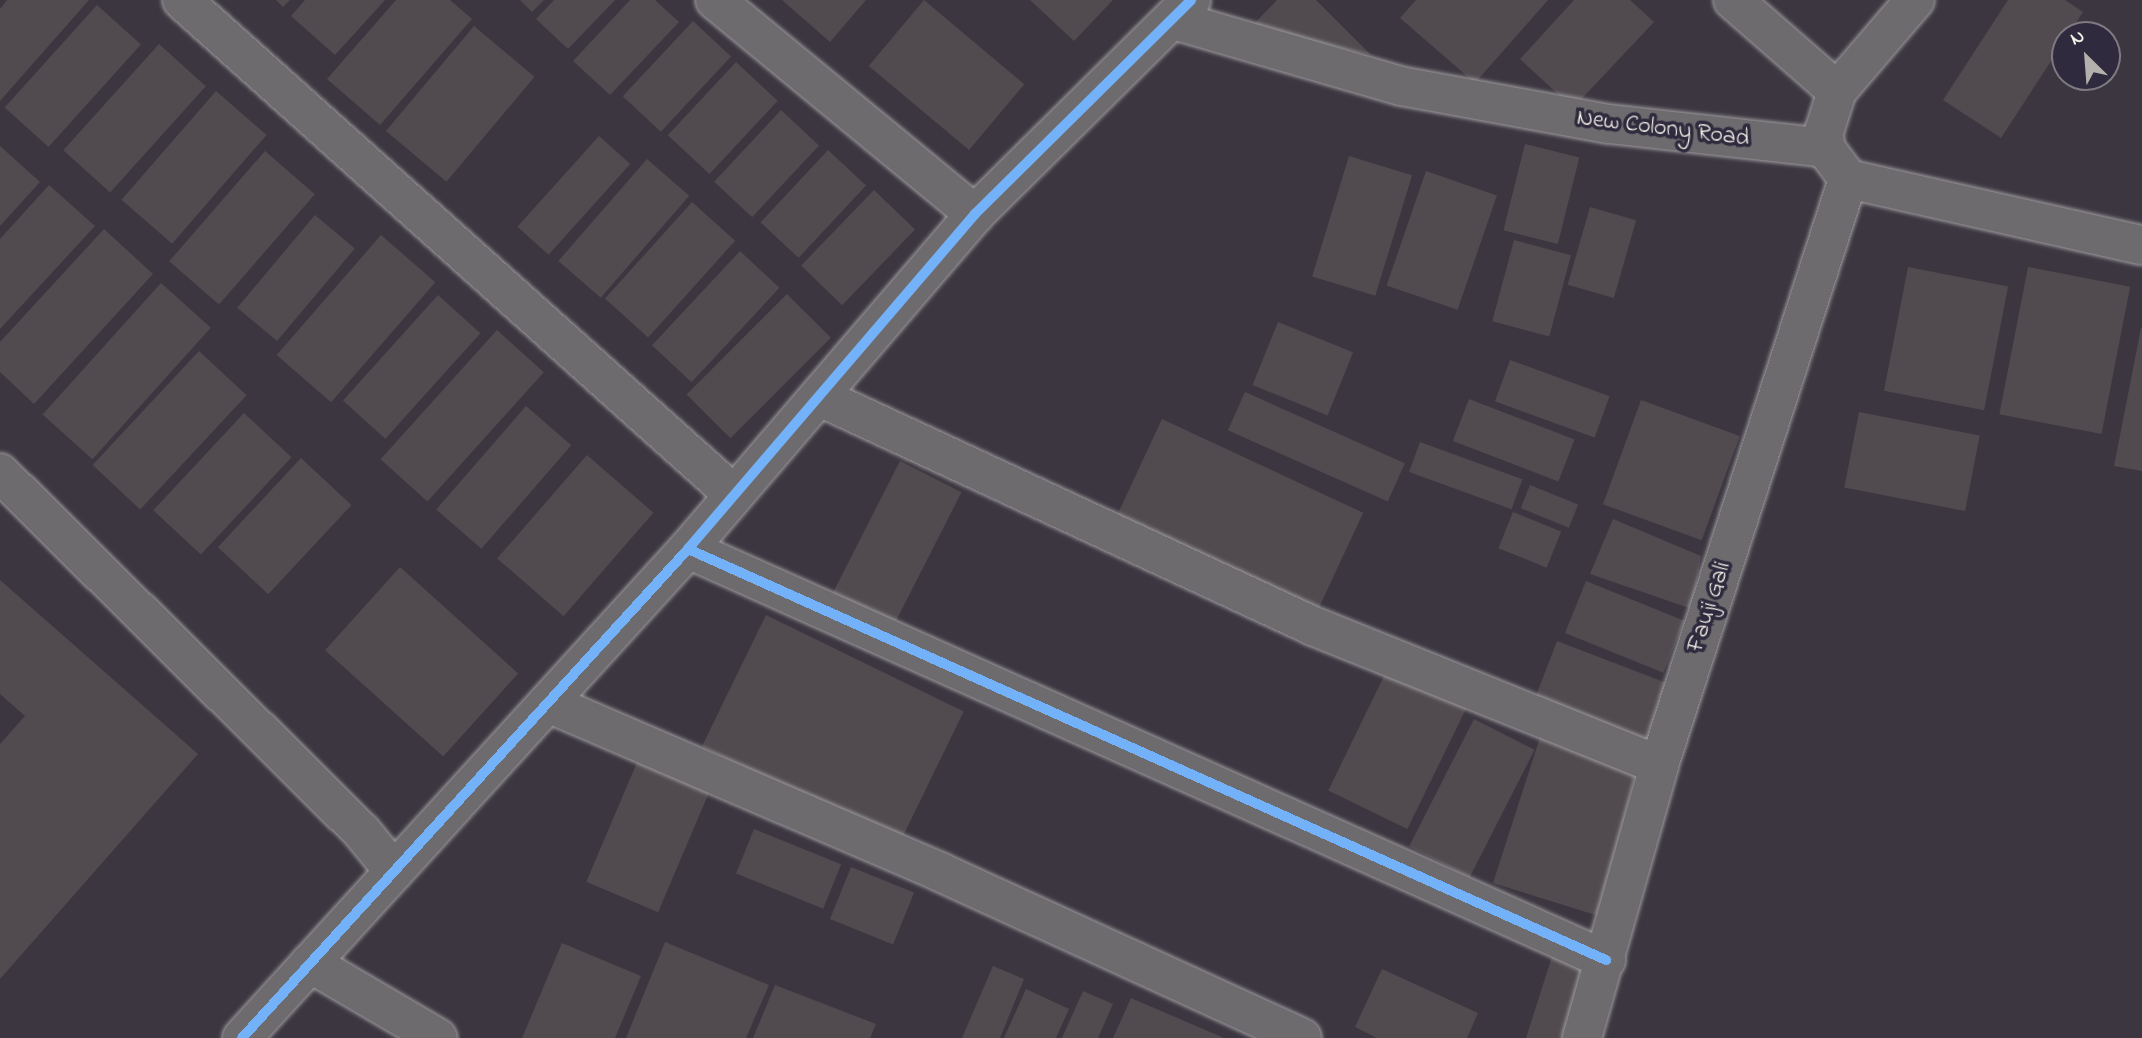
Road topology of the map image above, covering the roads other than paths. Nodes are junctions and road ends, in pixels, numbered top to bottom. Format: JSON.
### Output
{"nodes":[{"id":1,"x":183,"y":0,"type":"edge"},
{"id":2,"x":715,"y":0,"type":"edge"},
{"id":3,"x":1732,"y":0,"type":"edge"},
{"id":4,"x":1916,"y":0,"type":"edge"},
{"id":5,"x":1182,"y":10,"type":"edge"},
{"id":6,"x":1837,"y":91,"type":"junction"},
{"id":7,"x":1825,"y":148,"type":"junction"},
{"id":8,"x":1848,"y":179,"type":"junction"},
{"id":9,"x":975,"y":214,"type":"junction"},
{"id":10,"x":2142,"y":245,"type":"edge"},
{"id":11,"x":820,"y":397,"type":"junction"},
{"id":12,"x":0,"y":473,"type":"edge"},
{"id":13,"x":732,"y":493,"type":"junction"},
{"id":14,"x":688,"y":549,"type":"junction"},
{"id":15,"x":548,"y":703,"type":"junction"},
{"id":16,"x":1659,"y":765,"type":"junction"},
{"id":17,"x":394,"y":871,"type":"junction"},
{"id":18,"x":1606,"y":960,"type":"junction"},
{"id":19,"x":310,"y":963,"type":"junction"},
{"id":20,"x":422,"y":1035,"type":"edge"},
{"id":21,"x":242,"y":1038,"type":"edge"},
{"id":22,"x":1302,"y":1038,"type":"edge"},
{"id":23,"x":1582,"y":1038,"type":"edge"}],
"edges":[{"from":1,"to":13,"type":"street"},
{"from":2,"to":9,"type":"street"},
{"from":3,"to":6,"type":"street"},
{"from":4,"to":6,"type":"street"},
{"from":5,"to":7,"type":"street","name":"New Colony Road"},
{"from":5,"to":9,"type":"street"},
{"from":6,"to":7,"type":"street"},
{"from":7,"to":8,"type":"street"},
{"from":8,"to":10,"type":"street"},
{"from":8,"to":16,"type":"street","name":"Fauji Gali"},
{"from":9,"to":11,"type":"street"},
{"from":11,"to":13,"type":"street"},
{"from":11,"to":16,"type":"street"},
{"from":12,"to":17,"type":"street"},
{"from":13,"to":14,"type":"street"},
{"from":14,"to":15,"type":"street"},
{"from":14,"to":18,"type":"street"},
{"from":15,"to":17,"type":"street"},
{"from":15,"to":22,"type":"street"},
{"from":16,"to":18,"type":"street","name":"Fauji Gali"},
{"from":17,"to":19,"type":"street"},
{"from":18,"to":23,"type":"street","name":"Fauji Gali"},
{"from":19,"to":20,"type":"street"},
{"from":19,"to":21,"type":"street"}]}
